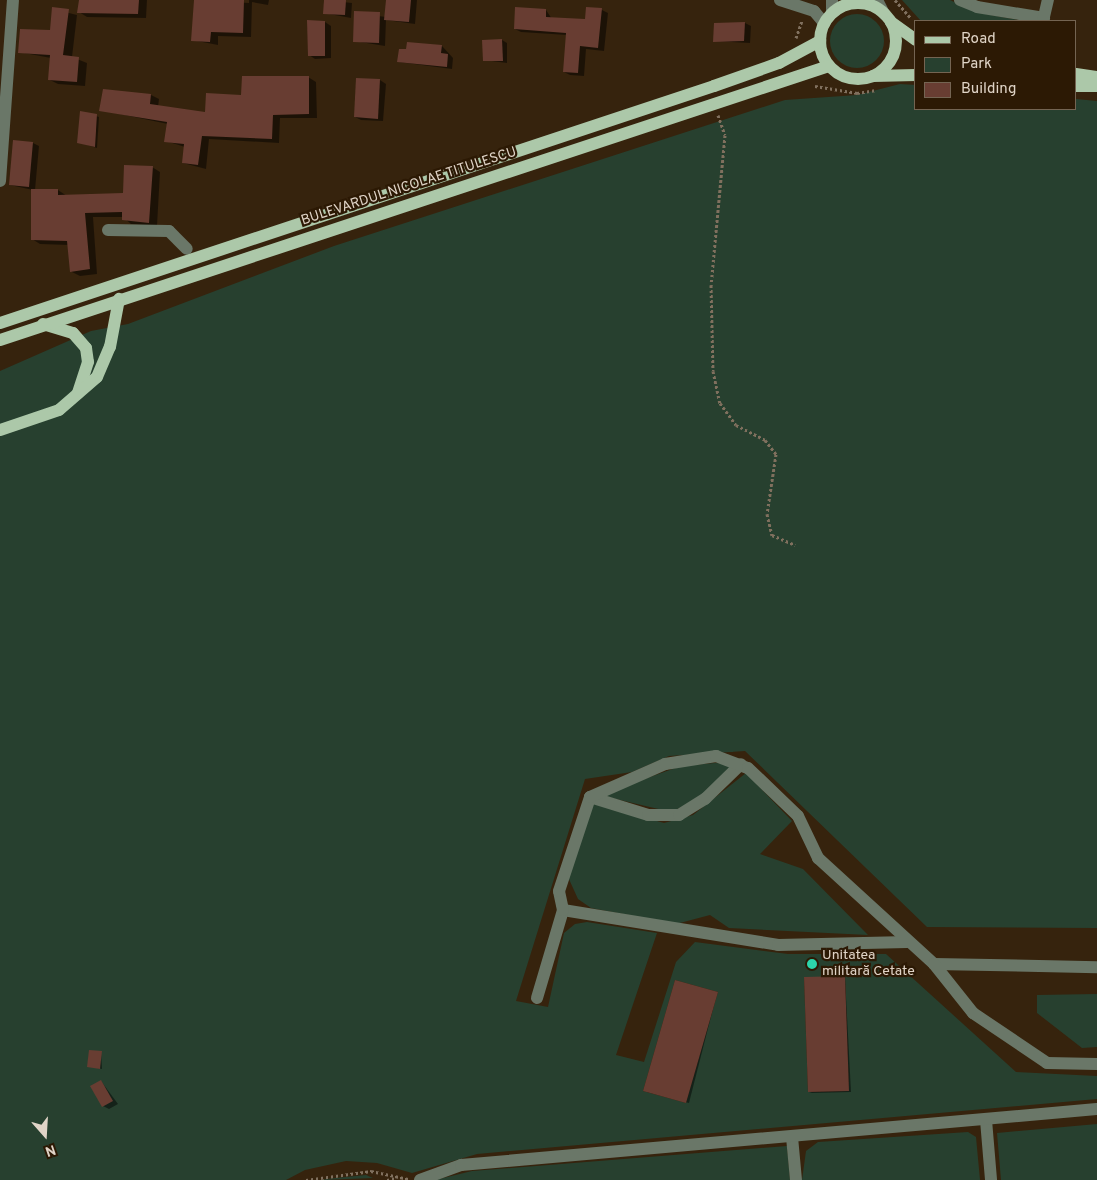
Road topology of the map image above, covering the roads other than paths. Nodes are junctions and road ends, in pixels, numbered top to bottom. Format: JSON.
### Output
{"nodes":[{"id":1,"x":13,"y":0,"type":"edge"},
{"id":2,"x":780,"y":0,"type":"edge"},
{"id":3,"x":877,"y":0,"type":"edge"},
{"id":4,"x":960,"y":0,"type":"edge"},
{"id":5,"x":1048,"y":0,"type":"edge"},
{"id":6,"x":829,"y":12,"type":"edge"},
{"id":7,"x":888,"y":18,"type":"junction"},
{"id":8,"x":1043,"y":20,"type":"edge"},
{"id":9,"x":914,"y":38,"type":"edge"},
{"id":10,"x":820,"y":41,"type":"junction"},
{"id":11,"x":829,"y":66,"type":"junction"},
{"id":12,"x":1077,"y":74,"type":"edge"},
{"id":13,"x":914,"y":75,"type":"edge"},
{"id":14,"x":871,"y":76,"type":"junction"},
{"id":15,"x":1097,"y":77,"type":"edge"},
{"id":16,"x":1077,"y":86,"type":"edge"},
{"id":17,"x":1097,"y":86,"type":"edge"},
{"id":18,"x":0,"y":181,"type":"edge"},
{"id":19,"x":108,"y":230,"type":"dead end"},
{"id":20,"x":187,"y":250,"type":"dead end"},
{"id":21,"x":119,"y":299,"type":"junction"},
{"id":22,"x":0,"y":323,"type":"edge"},
{"id":23,"x":43,"y":324,"type":"junction"},
{"id":24,"x":0,"y":340,"type":"edge"},
{"id":25,"x":75,"y":400,"type":"junction"},
{"id":26,"x":0,"y":430,"type":"edge"},
{"id":27,"x":741,"y":764,"type":"junction"},
{"id":28,"x":590,"y":796,"type":"junction"},
{"id":29,"x":563,"y":910,"type":"junction"},
{"id":30,"x":907,"y":942,"type":"junction"},
{"id":31,"x":934,"y":964,"type":"junction"},
{"id":32,"x":1097,"y":967,"type":"edge"},
{"id":33,"x":536,"y":998,"type":"dead end"},
{"id":34,"x":1097,"y":1064,"type":"edge"},
{"id":35,"x":1097,"y":1109,"type":"edge"},
{"id":36,"x":986,"y":1120,"type":"junction"},
{"id":37,"x":792,"y":1137,"type":"junction"},
{"id":38,"x":420,"y":1180,"type":"edge"},
{"id":39,"x":796,"y":1180,"type":"edge"},
{"id":40,"x":991,"y":1180,"type":"edge"}],
"edges":[{"from":1,"to":18,"type":"street"},
{"from":2,"to":6,"type":"street"},
{"from":3,"to":7,"type":"street"},
{"from":4,"to":8,"type":"street"},
{"from":5,"to":8,"type":"street"},
{"from":6,"to":7,"type":"main road"},
{"from":6,"to":10,"type":"main road"},
{"from":7,"to":9,"type":"main road"},
{"from":7,"to":14,"type":"main road"},
{"from":10,"to":11,"type":"main road"},
{"from":10,"to":22,"type":"main road","name":"BULEVARDUL NICOLAE TITULESCU"},
{"from":11,"to":14,"type":"main road"},
{"from":11,"to":21,"type":"main road","name":"BULEVARDUL NICOLAE TITULESCU"},
{"from":12,"to":15,"type":"main road"},
{"from":13,"to":14,"type":"main road"},
{"from":16,"to":17,"type":"main road"},
{"from":19,"to":20,"type":"street"},
{"from":21,"to":23,"type":"main road","name":"BULEVARDUL NICOLAE TITULESCU"},
{"from":21,"to":25,"type":"main road"},
{"from":23,"to":24,"type":"main road","name":"BULEVARDUL NICOLAE TITULESCU"},
{"from":23,"to":25,"type":"main road"},
{"from":25,"to":26,"type":"main road"},
{"from":27,"to":28,"type":"street"},
{"from":27,"to":28,"type":"street"},
{"from":27,"to":30,"type":"street"},
{"from":28,"to":29,"type":"street"},
{"from":29,"to":30,"type":"street"},
{"from":29,"to":33,"type":"street"},
{"from":30,"to":31,"type":"street"},
{"from":31,"to":32,"type":"street"},
{"from":31,"to":34,"type":"street"},
{"from":35,"to":36,"type":"street"},
{"from":36,"to":37,"type":"street"},
{"from":36,"to":40,"type":"street"},
{"from":37,"to":38,"type":"street"},
{"from":37,"to":39,"type":"street"}]}
